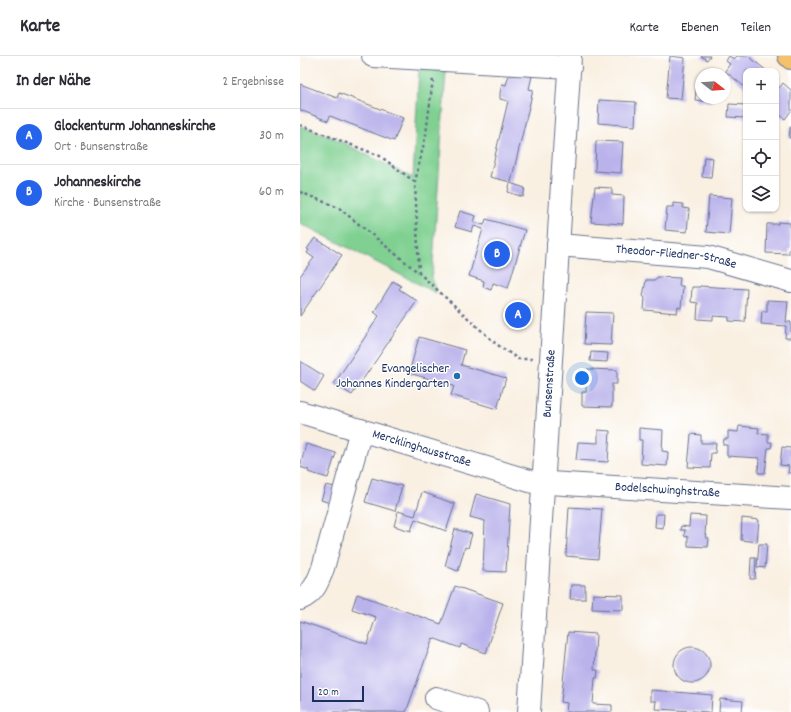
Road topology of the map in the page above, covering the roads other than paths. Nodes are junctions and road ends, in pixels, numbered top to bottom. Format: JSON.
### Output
{"nodes":[{"id":1,"x":373,"y":56,"type":"edge"},
{"id":2,"x":789,"y":56,"type":"edge"},
{"id":3,"x":436,"y":57,"type":"edge"},
{"id":4,"x":791,"y":58,"type":"edge"},
{"id":5,"x":570,"y":61,"type":"edge"},
{"id":6,"x":558,"y":245,"type":"junction"},
{"id":7,"x":791,"y":281,"type":"edge"},
{"id":8,"x":300,"y":412,"type":"edge"},
{"id":9,"x":361,"y":430,"type":"junction"},
{"id":10,"x":544,"y":483,"type":"junction"},
{"id":11,"x":791,"y":498,"type":"edge"},
{"id":12,"x":300,"y":599,"type":"edge"},
{"id":13,"x":436,"y":698,"type":"dead end"},
{"id":14,"x":477,"y":712,"type":"edge"},
{"id":15,"x":529,"y":712,"type":"edge"}],
"edges":[{"from":1,"to":3,"type":"street"},
{"from":2,"to":4,"type":"main road"},
{"from":3,"to":5,"type":"street"},
{"from":5,"to":6,"type":"street","name":"Bunsenstraße"},
{"from":6,"to":7,"type":"street","name":"Theodor-Fliedner-Straße"},
{"from":6,"to":10,"type":"street","name":"Bunsenstraße"},
{"from":8,"to":9,"type":"street","name":"Mercklinghausstraße"},
{"from":9,"to":10,"type":"street","name":"Mercklinghausstraße"},
{"from":9,"to":12,"type":"street"},
{"from":10,"to":11,"type":"street","name":"Bodelschwinghstraße"},
{"from":10,"to":15,"type":"street","name":"Bunsenstraße"},
{"from":13,"to":14,"type":"street"}]}
